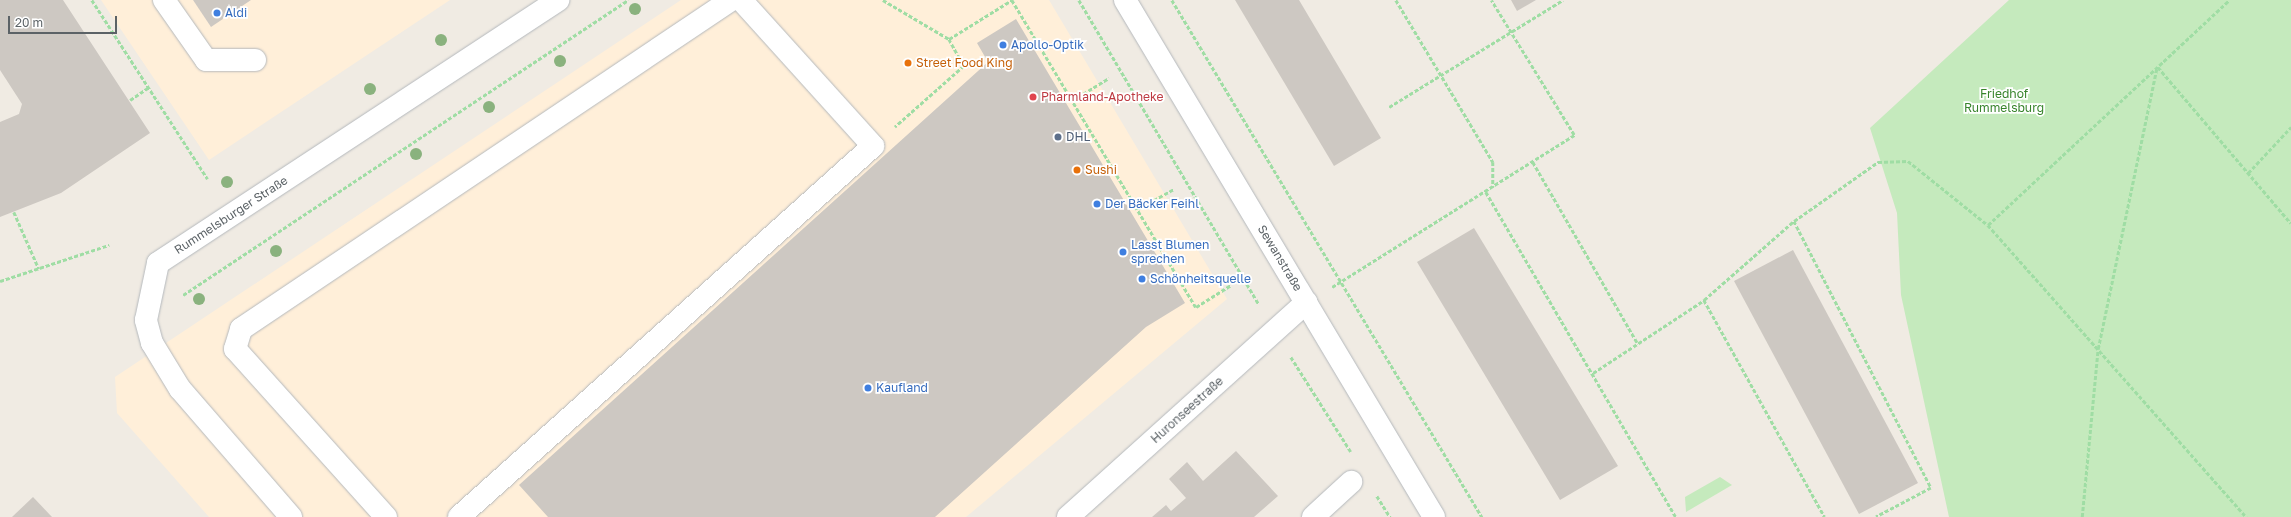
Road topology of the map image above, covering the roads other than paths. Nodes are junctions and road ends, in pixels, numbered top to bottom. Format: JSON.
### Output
{"nodes":[{"id":1,"x":164,"y":0,"type":"edge"},
{"id":2,"x":558,"y":0,"type":"edge"},
{"id":3,"x":731,"y":0,"type":"edge"},
{"id":4,"x":741,"y":0,"type":"edge"},
{"id":5,"x":1125,"y":0,"type":"edge"},
{"id":6,"x":255,"y":60,"type":"dead end"},
{"id":7,"x":1307,"y":302,"type":"junction"},
{"id":8,"x":1351,"y":482,"type":"dead end"},
{"id":9,"x":291,"y":517,"type":"edge"},
{"id":10,"x":386,"y":517,"type":"edge"},
{"id":11,"x":459,"y":517,"type":"edge"},
{"id":12,"x":1068,"y":517,"type":"edge"},
{"id":13,"x":1313,"y":517,"type":"edge"},
{"id":14,"x":1434,"y":517,"type":"edge"}],
"edges":[{"from":1,"to":6,"type":"street"},
{"from":2,"to":9,"type":"street","name":"Rummelsburger Straße"},
{"from":3,"to":10,"type":"street"},
{"from":4,"to":11,"type":"street"},
{"from":5,"to":7,"type":"street","name":"Sewanstraße"},
{"from":7,"to":12,"type":"street","name":"Huronseestraße"},
{"from":7,"to":14,"type":"street","name":"Sewanstraße"},
{"from":8,"to":13,"type":"street"}]}
